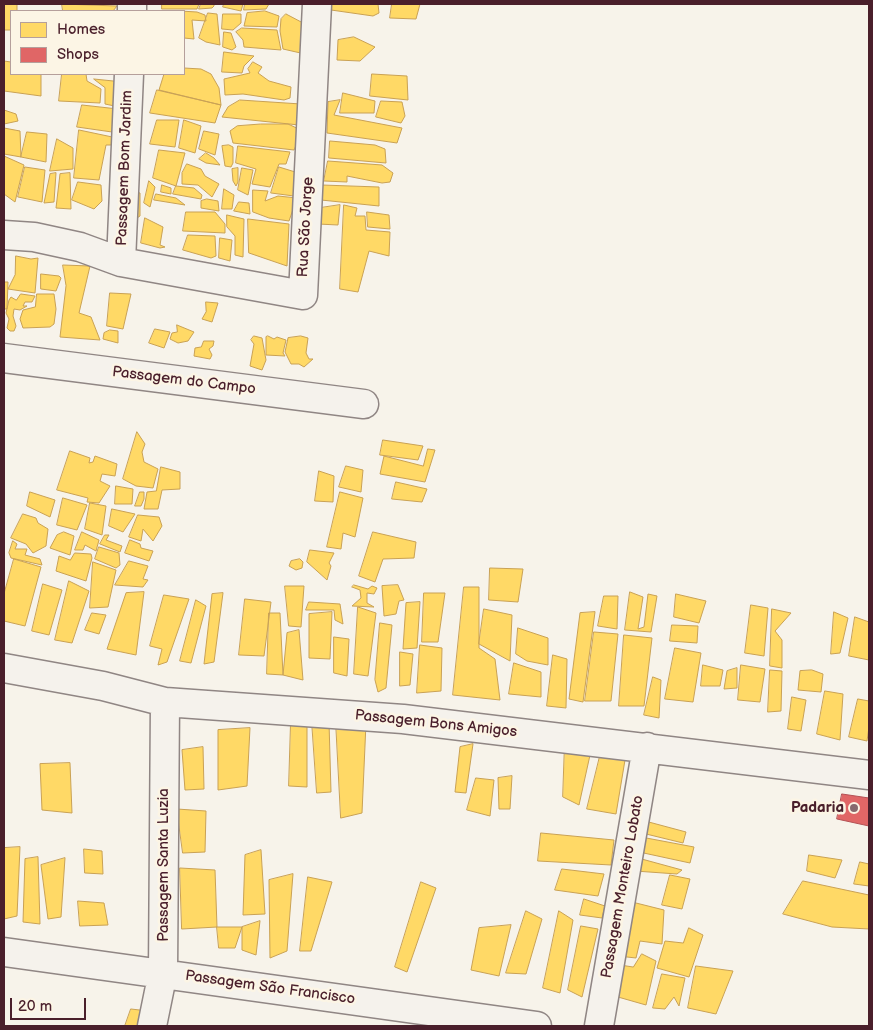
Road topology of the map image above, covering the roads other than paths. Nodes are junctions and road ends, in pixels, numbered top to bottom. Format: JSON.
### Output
{"nodes":[{"id":1,"x":317,"y":4,"type":"edge"},
{"id":2,"x":129,"y":75,"type":"edge"},
{"id":3,"x":4,"y":235,"type":"edge"},
{"id":4,"x":121,"y":262,"type":"junction"},
{"id":5,"x":4,"y":358,"type":"edge"},
{"id":6,"x":364,"y":404,"type":"dead end"},
{"id":7,"x":4,"y":668,"type":"edge"},
{"id":8,"x":165,"y":702,"type":"junction"},
{"id":9,"x":647,"y":747,"type":"junction"},
{"id":10,"x":869,"y":775,"type":"edge"},
{"id":11,"x":4,"y":952,"type":"edge"},
{"id":12,"x":163,"y":972,"type":"junction"},
{"id":13,"x":152,"y":1026,"type":"edge"},
{"id":14,"x":537,"y":1026,"type":"edge"},
{"id":15,"x":599,"y":1026,"type":"edge"}],
"edges":[{"from":1,"to":4,"type":"street","name":"Rua São Jorge"},
{"from":2,"to":4,"type":"street","name":"Passagem Bom Jardim"},
{"from":3,"to":4,"type":"street","name":"Passagem Bom Jardim"},
{"from":5,"to":6,"type":"street","name":"Passagem do Campo"},
{"from":7,"to":8,"type":"street","name":"Passagem Bons Amigos"},
{"from":8,"to":9,"type":"street","name":"Passagem Bons Amigos"},
{"from":8,"to":12,"type":"street","name":"Passagem Santa Luzia"},
{"from":9,"to":10,"type":"street","name":"Passagem Bons Amigos"},
{"from":9,"to":15,"type":"street","name":"Passagem Monteiro Lobato"},
{"from":11,"to":12,"type":"street","name":"Passagem São Francisco"},
{"from":12,"to":13,"type":"street","name":"Passagem Santa Luzia"},
{"from":12,"to":14,"type":"street","name":"Passagem São Francisco"}]}
